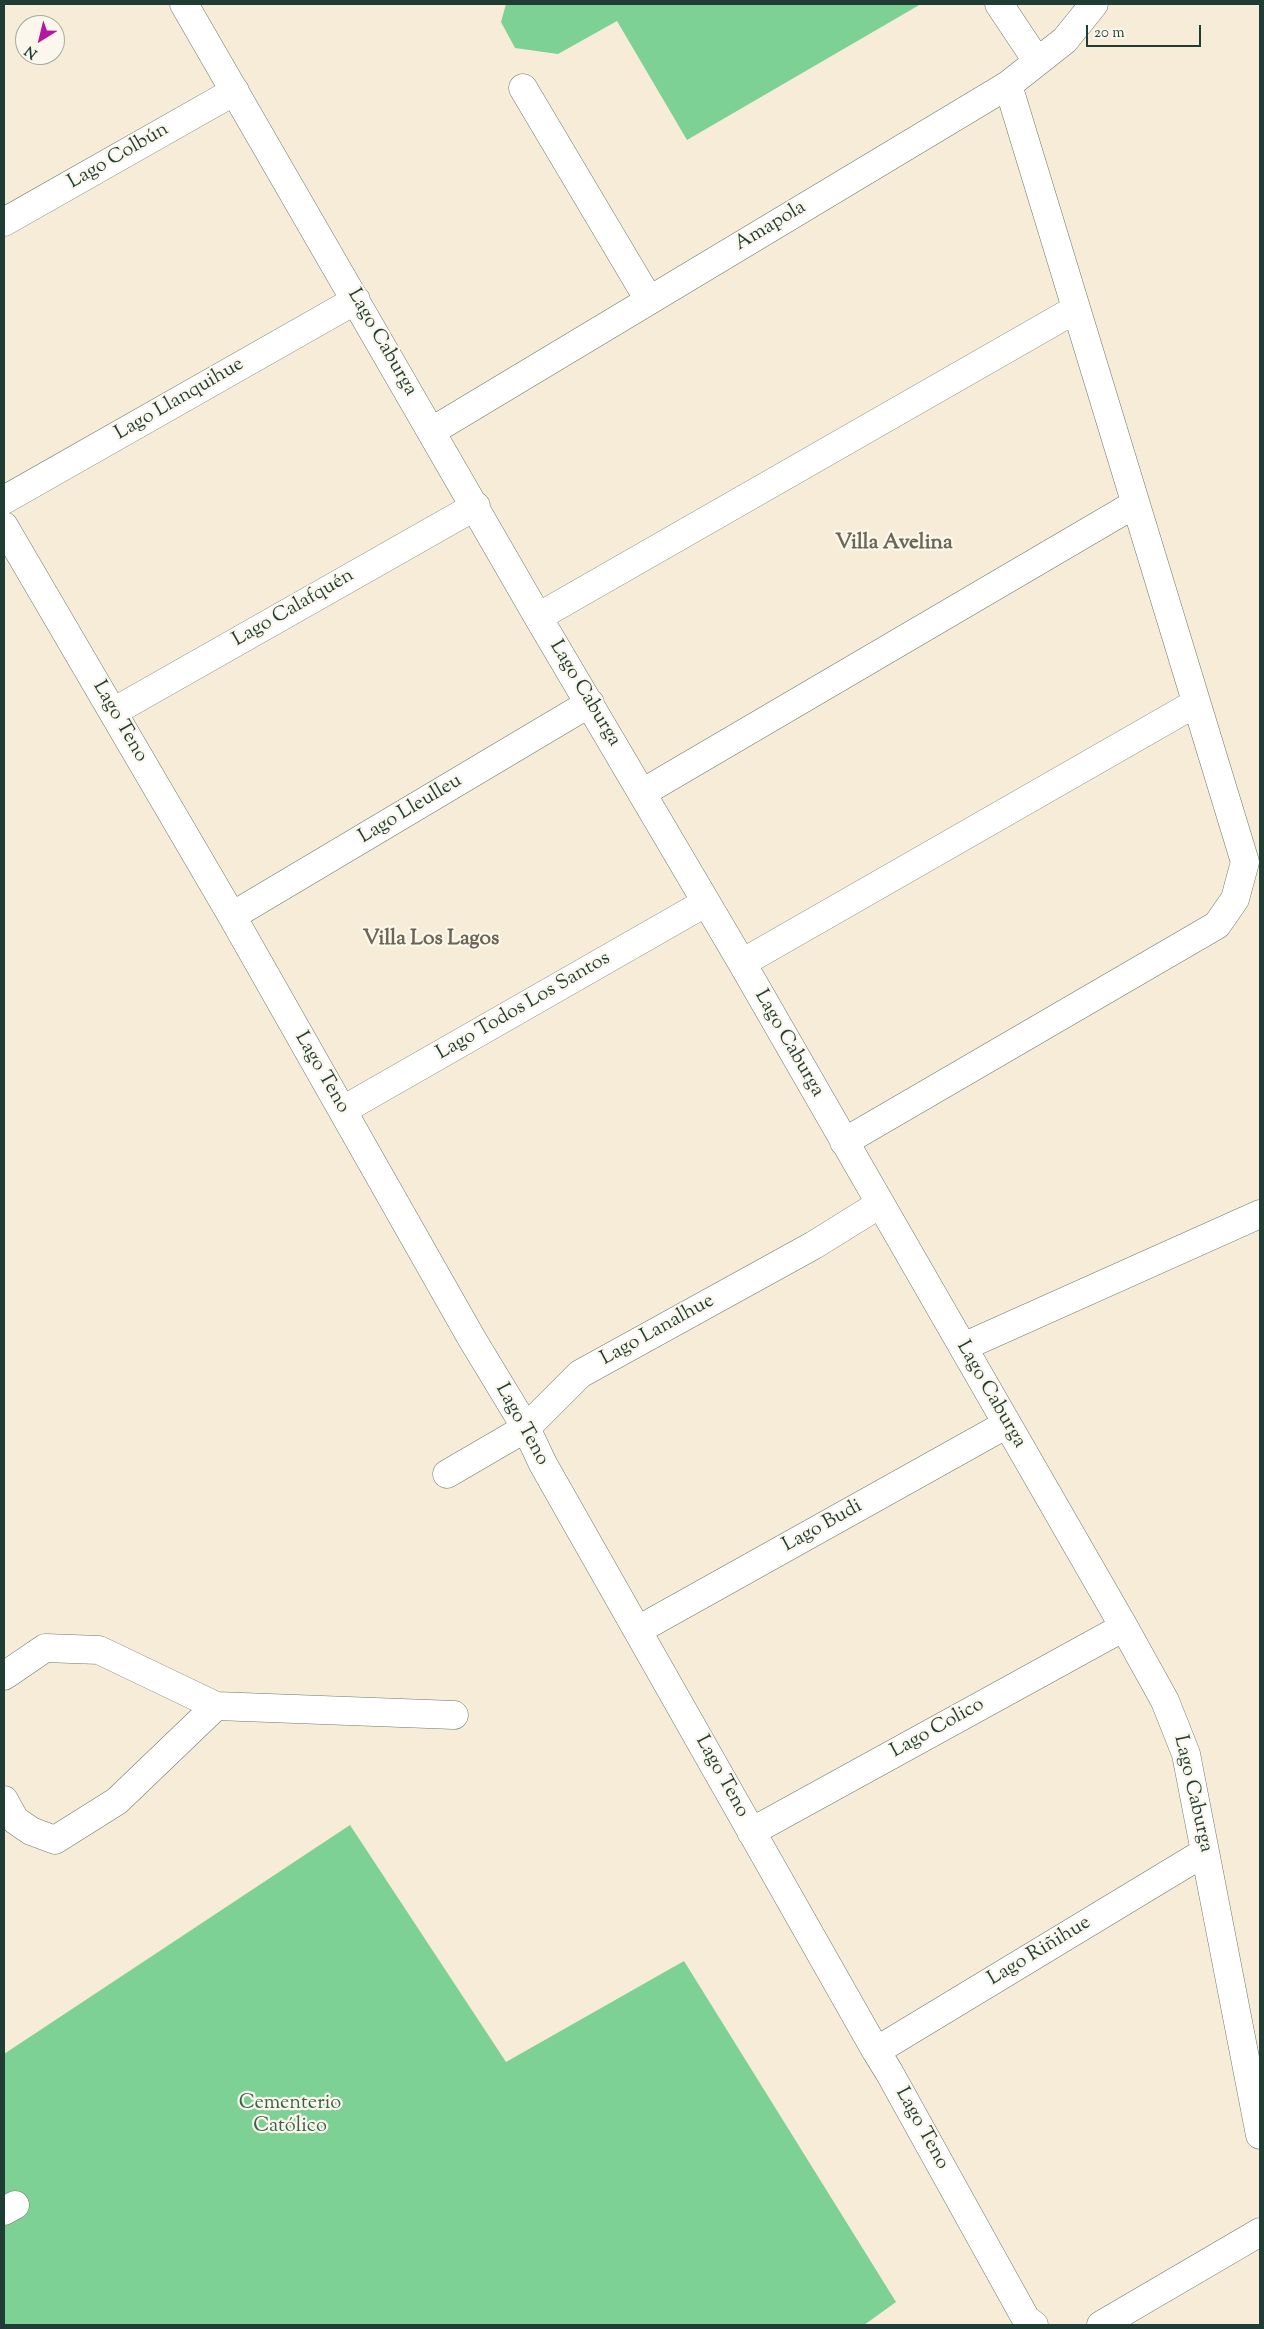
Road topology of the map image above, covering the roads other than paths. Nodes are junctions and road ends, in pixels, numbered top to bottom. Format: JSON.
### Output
{"nodes":[{"id":1,"x":184,"y":4,"type":"edge"},
{"id":2,"x":998,"y":4,"type":"edge"},
{"id":3,"x":1094,"y":4,"type":"edge"},
{"id":4,"x":1037,"y":61,"type":"junction"},
{"id":5,"x":1008,"y":85,"type":"junction"},
{"id":6,"x":523,"y":88,"type":"dead end"},
{"id":7,"x":235,"y":91,"type":"junction"},
{"id":8,"x":4,"y":222,"type":"edge"},
{"id":9,"x":356,"y":300,"type":"junction"},
{"id":10,"x":649,"y":300,"type":"junction"},
{"id":11,"x":1076,"y":309,"type":"junction"},
{"id":12,"x":432,"y":431,"type":"junction"},
{"id":13,"x":4,"y":500,"type":"edge"},
{"id":14,"x":1135,"y":504,"type":"junction"},
{"id":15,"x":476,"y":506,"type":"junction"},
{"id":16,"x":4,"y":526,"type":"edge"},
{"id":17,"x":538,"y":617,"type":"junction"},
{"id":18,"x":590,"y":703,"type":"junction"},
{"id":19,"x":1196,"y":703,"type":"junction"},
{"id":20,"x":113,"y":712,"type":"junction"},
{"id":21,"x":642,"y":793,"type":"junction"},
{"id":22,"x":706,"y":903,"type":"junction"},
{"id":23,"x":232,"y":916,"type":"junction"},
{"id":24,"x":742,"y":963,"type":"junction"},
{"id":25,"x":343,"y":1110,"type":"junction"},
{"id":26,"x":844,"y":1142,"type":"junction"},
{"id":27,"x":880,"y":1204,"type":"junction"},
{"id":28,"x":1260,"y":1214,"type":"edge"},
{"id":29,"x":963,"y":1347,"type":"junction"},
{"id":30,"x":1007,"y":1424,"type":"junction"},
{"id":31,"x":526,"y":1428,"type":"junction"},
{"id":32,"x":447,"y":1474,"type":"dead end"},
{"id":33,"x":1124,"y":1627,"type":"junction"},
{"id":34,"x":638,"y":1630,"type":"junction"},
{"id":35,"x":4,"y":1676,"type":"edge"},
{"id":36,"x":216,"y":1706,"type":"junction"},
{"id":37,"x":454,"y":1715,"type":"dead end"},
{"id":38,"x":4,"y":1800,"type":"edge"},
{"id":39,"x":751,"y":1832,"type":"junction"},
{"id":40,"x":1205,"y":1852,"type":"junction"},
{"id":41,"x":876,"y":2052,"type":"junction"},
{"id":42,"x":1260,"y":2135,"type":"edge"},
{"id":43,"x":1260,"y":2232,"type":"edge"},
{"id":44,"x":1034,"y":2325,"type":"edge"},
{"id":45,"x":1101,"y":2325,"type":"edge"}],
"edges":[{"from":1,"to":7,"type":"street","name":"Lago Caburga"},
{"from":2,"to":4,"type":"street"},
{"from":3,"to":4,"type":"street","name":"Amapola"},
{"from":4,"to":5,"type":"street","name":"Amapola"},
{"from":5,"to":10,"type":"street","name":"Amapola"},
{"from":5,"to":11,"type":"street"},
{"from":6,"to":10,"type":"street"},
{"from":7,"to":8,"type":"street","name":"Lago Colbún"},
{"from":7,"to":9,"type":"street","name":"Lago Caburga"},
{"from":9,"to":12,"type":"street","name":"Lago Caburga"},
{"from":9,"to":13,"type":"street","name":"Lago Llanquihue"},
{"from":10,"to":12,"type":"street","name":"Amapola"},
{"from":11,"to":14,"type":"street"},
{"from":11,"to":17,"type":"street"},
{"from":12,"to":15,"type":"street","name":"Lago Caburga"},
{"from":14,"to":19,"type":"street"},
{"from":14,"to":21,"type":"street"},
{"from":15,"to":17,"type":"street","name":"Lago Caburga"},
{"from":15,"to":20,"type":"street","name":"Lago Calafquén"},
{"from":16,"to":20,"type":"street","name":"Lago Teno"},
{"from":17,"to":18,"type":"street","name":"Lago Caburga"},
{"from":18,"to":21,"type":"street","name":"Lago Caburga"},
{"from":18,"to":23,"type":"street","name":"Lago Lleulleu"},
{"from":19,"to":24,"type":"street"},
{"from":19,"to":26,"type":"street"},
{"from":20,"to":23,"type":"street","name":"Lago Teno"},
{"from":21,"to":22,"type":"street","name":"Lago Caburga"},
{"from":22,"to":24,"type":"street","name":"Lago Caburga"},
{"from":22,"to":25,"type":"street","name":"Lago Todos Los Santos"},
{"from":23,"to":25,"type":"street","name":"Lago Teno"},
{"from":24,"to":26,"type":"street","name":"Lago Caburga"},
{"from":25,"to":31,"type":"street","name":"Lago Teno"},
{"from":26,"to":27,"type":"street","name":"Lago Caburga"},
{"from":27,"to":29,"type":"street","name":"Lago Caburga"},
{"from":27,"to":31,"type":"street","name":"Lago Lanalhue"},
{"from":28,"to":29,"type":"street"},
{"from":29,"to":30,"type":"street","name":"Lago Caburga"},
{"from":30,"to":33,"type":"street","name":"Lago Caburga"},
{"from":30,"to":34,"type":"street","name":"Lago Budi"},
{"from":31,"to":32,"type":"street","name":"Lago Lanalhue"},
{"from":31,"to":34,"type":"street","name":"Lago Teno"},
{"from":33,"to":39,"type":"street","name":"Lago Colico"},
{"from":33,"to":40,"type":"street","name":"Lago Caburga"},
{"from":34,"to":39,"type":"street","name":"Lago Teno"},
{"from":35,"to":36,"type":"street"},
{"from":36,"to":37,"type":"street"},
{"from":36,"to":38,"type":"street"},
{"from":39,"to":41,"type":"street","name":"Lago Teno"},
{"from":40,"to":41,"type":"street","name":"Lago Riñihue"},
{"from":40,"to":42,"type":"street","name":"Lago Caburga"},
{"from":41,"to":44,"type":"street","name":"Lago Teno"},
{"from":43,"to":45,"type":"street"}]}
